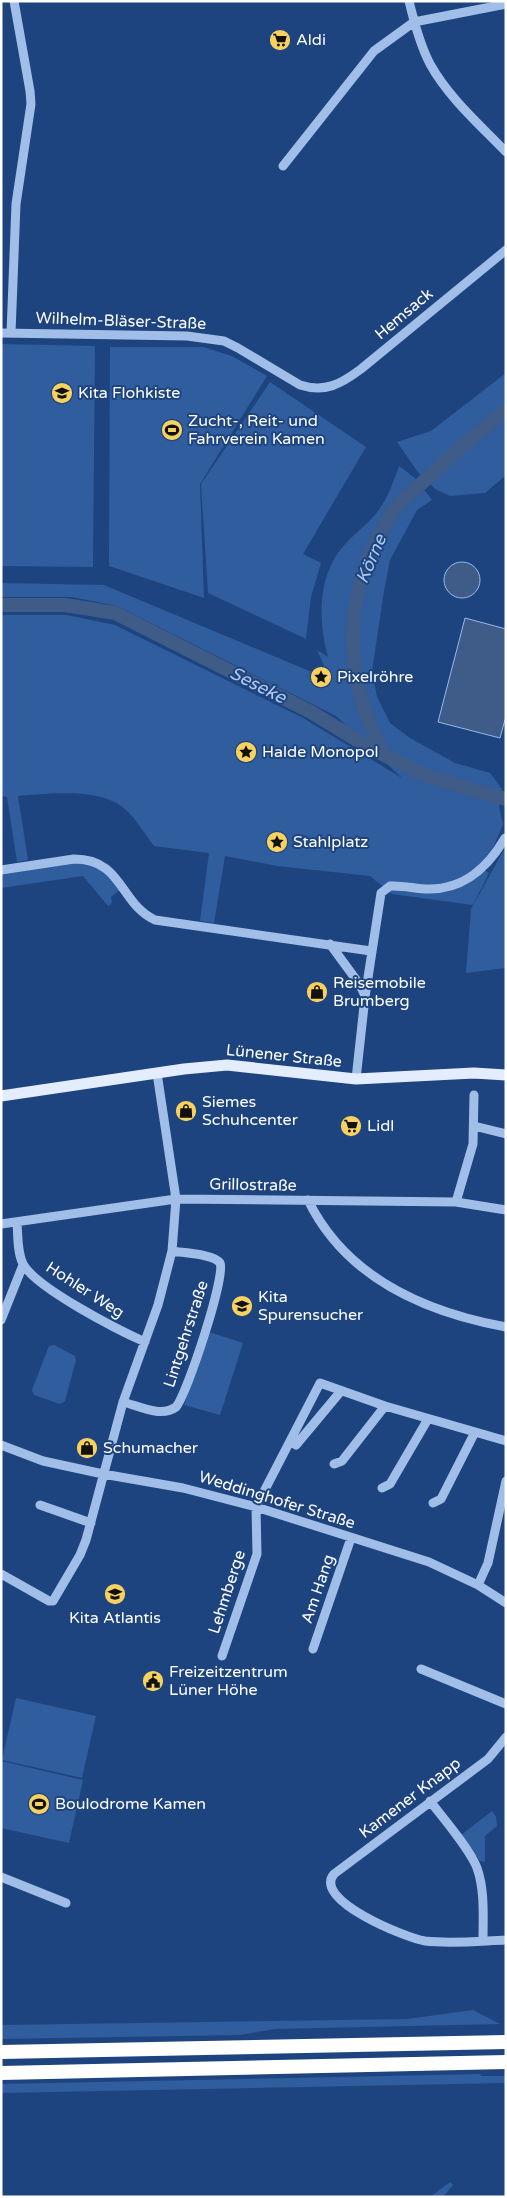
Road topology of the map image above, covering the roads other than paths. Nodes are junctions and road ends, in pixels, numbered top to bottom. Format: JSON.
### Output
{"nodes":[{"id":1,"x":14,"y":1,"type":"edge"},
{"id":2,"x":409,"y":1,"type":"edge"},
{"id":3,"x":506,"y":4,"type":"edge"},
{"id":4,"x":414,"y":22,"type":"junction"},
{"id":5,"x":506,"y":152,"type":"edge"},
{"id":6,"x":283,"y":166,"type":"dead end"},
{"id":7,"x":506,"y":250,"type":"edge"},
{"id":8,"x":1,"y":333,"type":"edge"},
{"id":9,"x":12,"y":333,"type":"junction"},
{"id":10,"x":316,"y":388,"type":"joint"},
{"id":11,"x":505,"y":838,"type":"edge"},
{"id":12,"x":1,"y":870,"type":"edge"},
{"id":13,"x":330,"y":944,"type":"junction"},
{"id":14,"x":371,"y":951,"type":"junction"},
{"id":15,"x":365,"y":997,"type":"junction"},
{"id":16,"x":157,"y":1073,"type":"junction"},
{"id":17,"x":506,"y":1075,"type":"edge"},
{"id":18,"x":356,"y":1079,"type":"junction"},
{"id":19,"x":474,"y":1095,"type":"dead end"},
{"id":20,"x":1,"y":1096,"type":"edge"},
{"id":21,"x":474,"y":1126,"type":"junction"},
{"id":22,"x":506,"y":1134,"type":"edge"},
{"id":23,"x":176,"y":1199,"type":"junction"},
{"id":24,"x":308,"y":1200,"type":"junction"},
{"id":25,"x":456,"y":1202,"type":"junction"},
{"id":26,"x":506,"y":1210,"type":"edge"},
{"id":27,"x":17,"y":1222,"type":"junction"},
{"id":28,"x":1,"y":1224,"type":"edge"},
{"id":29,"x":172,"y":1251,"type":"junction"},
{"id":30,"x":23,"y":1264,"type":"junction"},
{"id":31,"x":1,"y":1320,"type":"edge"},
{"id":32,"x":506,"y":1327,"type":"edge"},
{"id":33,"x":145,"y":1342,"type":"junction"},
{"id":34,"x":341,"y":1391,"type":"junction"},
{"id":35,"x":123,"y":1402,"type":"junction"},
{"id":36,"x":385,"y":1406,"type":"junction"},
{"id":37,"x":428,"y":1419,"type":"junction"},
{"id":38,"x":475,"y":1432,"type":"junction"},
{"id":39,"x":290,"y":1441,"type":"junction"},
{"id":40,"x":506,"y":1441,"type":"edge"},
{"id":41,"x":1,"y":1445,"type":"edge"},
{"id":42,"x":334,"y":1464,"type":"dead end"},
{"id":43,"x":104,"y":1474,"type":"junction"},
{"id":44,"x":506,"y":1481,"type":"edge"},
{"id":45,"x":382,"y":1488,"type":"dead end"},
{"id":46,"x":433,"y":1503,"type":"dead end"},
{"id":47,"x":40,"y":1505,"type":"dead end"},
{"id":48,"x":256,"y":1507,"type":"junction"},
{"id":49,"x":91,"y":1523,"type":"junction"},
{"id":50,"x":351,"y":1538,"type":"junction"},
{"id":51,"x":1,"y":1574,"type":"edge"},
{"id":52,"x":478,"y":1585,"type":"junction"},
{"id":53,"x":506,"y":1603,"type":"edge"},
{"id":54,"x":313,"y":1649,"type":"dead end"},
{"id":55,"x":222,"y":1656,"type":"dead end"},
{"id":56,"x":420,"y":1669,"type":"dead end"},
{"id":57,"x":506,"y":1704,"type":"edge"},
{"id":58,"x":506,"y":1737,"type":"edge"},
{"id":59,"x":430,"y":1801,"type":"junction"},
{"id":60,"x":1,"y":1877,"type":"edge"},
{"id":61,"x":66,"y":1903,"type":"dead end"},
{"id":62,"x":506,"y":1940,"type":"edge"},
{"id":63,"x":483,"y":1941,"type":"junction"},
{"id":64,"x":506,"y":2042,"type":"edge"},
{"id":65,"x":1,"y":2052,"type":"edge"},
{"id":66,"x":506,"y":2062,"type":"edge"},
{"id":67,"x":1,"y":2073,"type":"edge"}],
"edges":[{"from":1,"to":9,"type":"street"},
{"from":2,"to":4,"type":"street"},
{"from":3,"to":4,"type":"street"},
{"from":4,"to":5,"type":"street"},
{"from":4,"to":6,"type":"street"},
{"from":7,"to":10,"type":"street","name":"Hemsack"},
{"from":8,"to":9,"type":"street","name":"Wilhelm-Bläser-Straße"},
{"from":9,"to":10,"type":"street","name":"Wilhelm-Bläser-Straße"},
{"from":11,"to":14,"type":"street"},
{"from":12,"to":13,"type":"street"},
{"from":13,"to":14,"type":"street"},
{"from":13,"to":15,"type":"street"},
{"from":14,"to":15,"type":"street"},
{"from":15,"to":18,"type":"street"},
{"from":16,"to":18,"type":"main road","name":"Lünener Straße"},
{"from":16,"to":20,"type":"main road","name":"Lünener Straße"},
{"from":16,"to":23,"type":"street"},
{"from":17,"to":18,"type":"main road","name":"Lünener Straße"},
{"from":19,"to":21,"type":"street"},
{"from":21,"to":22,"type":"street"},
{"from":21,"to":25,"type":"street"},
{"from":23,"to":24,"type":"street","name":"Grillostraße"},
{"from":23,"to":27,"type":"street","name":"Grillostraße"},
{"from":23,"to":29,"type":"street"},
{"from":24,"to":25,"type":"street","name":"Grillostraße"},
{"from":24,"to":32,"type":"street"},
{"from":25,"to":26,"type":"street","name":"Grillostraße"},
{"from":27,"to":28,"type":"street","name":"Grillostraße"},
{"from":27,"to":30,"type":"street","name":"Hohler Weg"},
{"from":29,"to":33,"type":"street"},
{"from":29,"to":35,"type":"street","name":"Lintgehrstraße"},
{"from":30,"to":31,"type":"street"},
{"from":30,"to":33,"type":"street","name":"Hohler Weg"},
{"from":33,"to":35,"type":"street"},
{"from":34,"to":36,"type":"street"},
{"from":34,"to":39,"type":"street"},
{"from":34,"to":39,"type":"street"},
{"from":35,"to":43,"type":"street"},
{"from":36,"to":37,"type":"street"},
{"from":36,"to":42,"type":"street"},
{"from":37,"to":38,"type":"street"},
{"from":37,"to":45,"type":"street"},
{"from":38,"to":40,"type":"street"},
{"from":38,"to":46,"type":"street"},
{"from":39,"to":48,"type":"street"},
{"from":41,"to":43,"type":"street","name":"Weddinghofer Straße"},
{"from":43,"to":48,"type":"street","name":"Weddinghofer Straße"},
{"from":43,"to":49,"type":"street"},
{"from":44,"to":52,"type":"street"},
{"from":47,"to":49,"type":"street"},
{"from":48,"to":50,"type":"street","name":"Weddinghofer Straße"},
{"from":48,"to":55,"type":"street","name":"Lehmberge"},
{"from":49,"to":51,"type":"street"},
{"from":50,"to":52,"type":"street","name":"Weddinghofer Straße"},
{"from":50,"to":54,"type":"street","name":"Am Hang"},
{"from":52,"to":53,"type":"street","name":"Weddinghofer Straße"},
{"from":56,"to":57,"type":"street"},
{"from":58,"to":59,"type":"street","name":"Kamener Knapp"},
{"from":59,"to":63,"type":"street"},
{"from":59,"to":63,"type":"street","name":"Kamener Knapp"},
{"from":60,"to":61,"type":"street"},
{"from":62,"to":63,"type":"street"},
{"from":64,"to":65,"type":"highway"},
{"from":66,"to":67,"type":"highway"}]}
